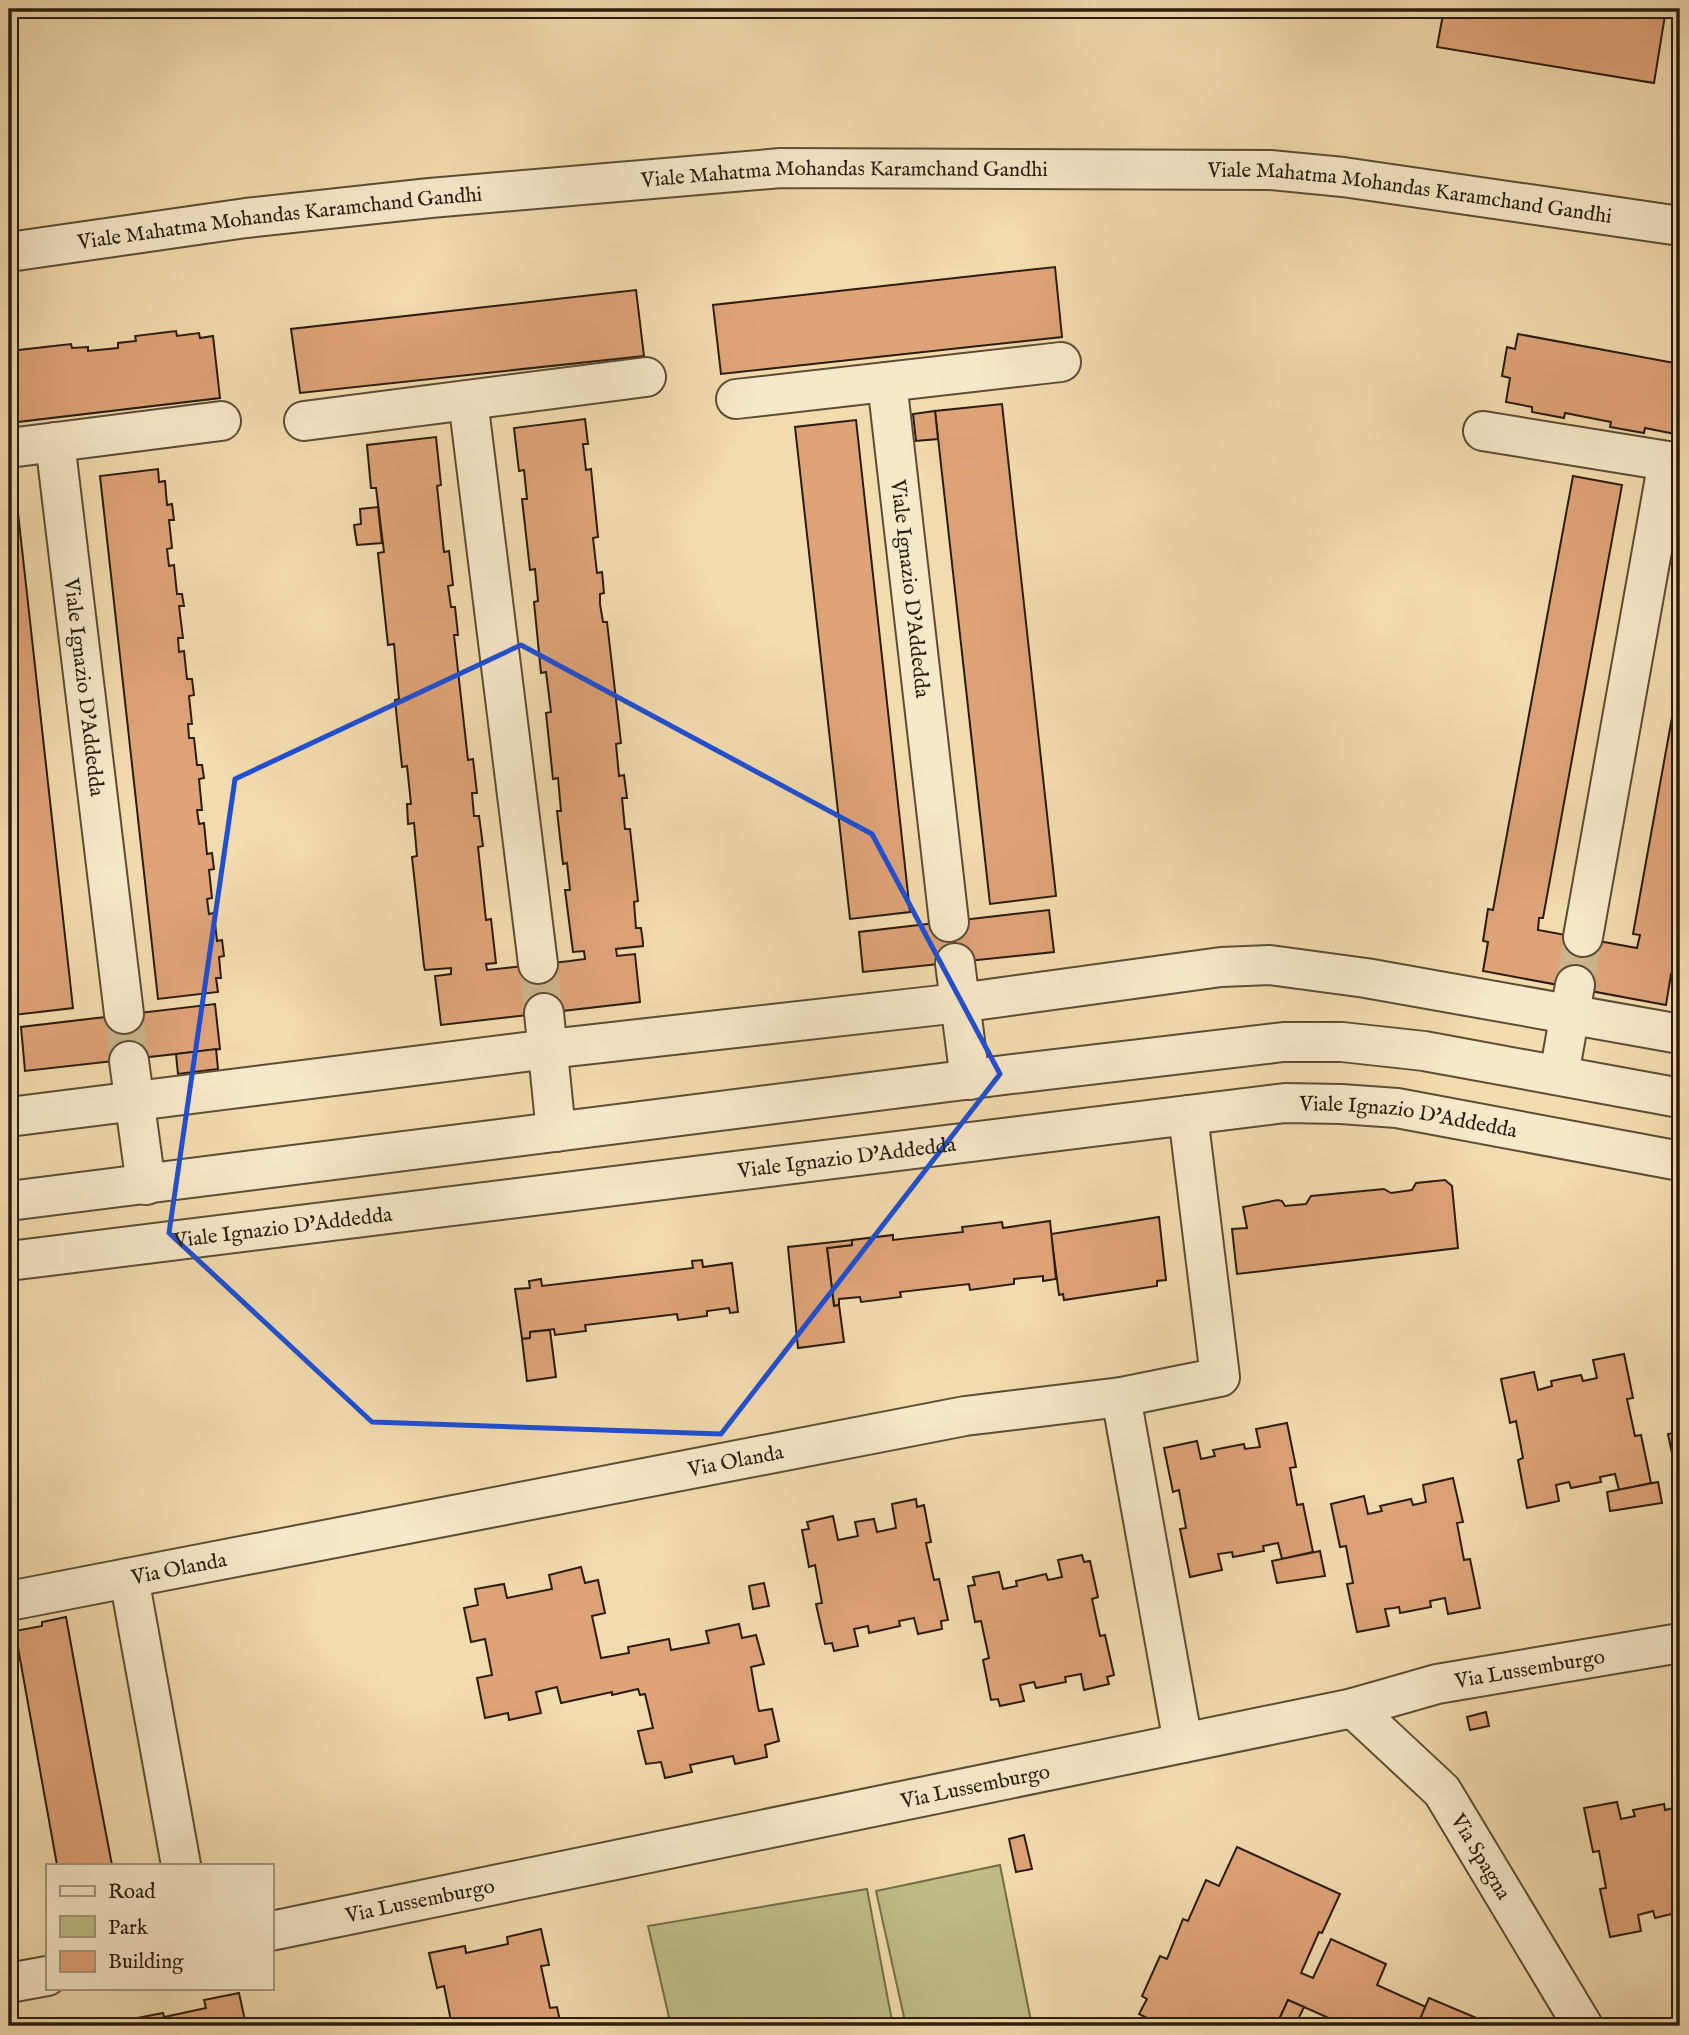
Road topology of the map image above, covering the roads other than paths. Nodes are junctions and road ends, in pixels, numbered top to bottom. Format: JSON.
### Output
{"nodes":[{"id":1,"x":1680,"y":226,"type":"edge"},
{"id":2,"x":9,"y":252,"type":"edge"},
{"id":3,"x":1061,"y":362,"type":"dead end"},
{"id":4,"x":646,"y":377,"type":"dead end"},
{"id":5,"x":887,"y":382,"type":"junction"},
{"id":6,"x":736,"y":399,"type":"dead end"},
{"id":7,"x":468,"y":400,"type":"junction"},
{"id":8,"x":221,"y":421,"type":"dead end"},
{"id":9,"x":304,"y":421,"type":"dead end"},
{"id":10,"x":1483,"y":431,"type":"dead end"},
{"id":11,"x":55,"y":442,"type":"junction"},
{"id":12,"x":9,"y":448,"type":"edge"},
{"id":13,"x":1674,"y":462,"type":"edge"},
{"id":14,"x":949,"y":922,"type":"dead end"},
{"id":15,"x":1583,"y":937,"type":"tunnel mouth"},
{"id":16,"x":954,"y":963,"type":"dead end"},
{"id":17,"x":538,"y":964,"type":"tunnel mouth"},
{"id":18,"x":1572,"y":1000,"type":"junction"},
{"id":19,"x":958,"y":1003,"type":"junction"},
{"id":20,"x":124,"y":1014,"type":"tunnel mouth"},
{"id":21,"x":547,"y":1031,"type":"junction"},
{"id":22,"x":1680,"y":1034,"type":"edge"},
{"id":23,"x":129,"y":1061,"type":"tunnel mouth"},
{"id":24,"x":1559,"y":1075,"type":"junction"},
{"id":25,"x":970,"y":1080,"type":"junction"},
{"id":26,"x":898,"y":1089,"type":"junction"},
{"id":27,"x":1680,"y":1098,"type":"edge"},
{"id":28,"x":134,"y":1102,"type":"junction"},
{"id":29,"x":1188,"y":1115,"type":"junction"},
{"id":30,"x":9,"y":1117,"type":"edge"},
{"id":31,"x":556,"y":1132,"type":"junction"},
{"id":32,"x":905,"y":1149,"type":"junction"},
{"id":33,"x":1680,"y":1161,"type":"edge"},
{"id":34,"x":242,"y":1172,"type":"junction"},
{"id":35,"x":146,"y":1185,"type":"junction"},
{"id":36,"x":9,"y":1201,"type":"edge"},
{"id":37,"x":249,"y":1232,"type":"junction"},
{"id":38,"x":9,"y":1261,"type":"edge"},
{"id":39,"x":1121,"y":1397,"type":"junction"},
{"id":40,"x":130,"y":1578,"type":"junction"},
{"id":41,"x":9,"y":1601,"type":"edge"},
{"id":42,"x":1680,"y":1643,"type":"edge"},
{"id":43,"x":1353,"y":1708,"type":"junction"},
{"id":44,"x":1183,"y":1743,"type":"junction"},
{"id":45,"x":181,"y":1864,"type":"edge"},
{"id":46,"x":273,"y":1931,"type":"edge"},
{"id":47,"x":46,"y":1976,"type":"edge"},
{"id":48,"x":9,"y":1983,"type":"edge"},
{"id":49,"x":1583,"y":2026,"type":"edge"}],
"edges":[{"from":1,"to":2,"type":"street","name":"Viale Mahatma Mohandas Karamchand Gandhi"},
{"from":3,"to":5,"type":"street"},
{"from":4,"to":7,"type":"street"},
{"from":5,"to":6,"type":"street"},
{"from":5,"to":14,"type":"street","name":"Viale Ignazio D'Addedda"},
{"from":7,"to":9,"type":"street"},
{"from":7,"to":17,"type":"street"},
{"from":8,"to":11,"type":"street"},
{"from":10,"to":13,"type":"street"},
{"from":11,"to":12,"type":"street"},
{"from":11,"to":20,"type":"street","name":"Viale Ignazio D'Addedda"},
{"from":13,"to":15,"type":"street"},
{"from":16,"to":19,"type":"street"},
{"from":18,"to":19,"type":"street"},
{"from":18,"to":22,"type":"street"},
{"from":18,"to":24,"type":"street"},
{"from":19,"to":21,"type":"street"},
{"from":19,"to":25,"type":"street"},
{"from":21,"to":28,"type":"street"},
{"from":21,"to":31,"type":"street"},
{"from":23,"to":28,"type":"street"},
{"from":24,"to":25,"type":"street"},
{"from":24,"to":27,"type":"street"},
{"from":25,"to":26,"type":"street"},
{"from":26,"to":31,"type":"street"},
{"from":26,"to":32,"type":"street"},
{"from":28,"to":30,"type":"street"},
{"from":28,"to":35,"type":"street"},
{"from":29,"to":32,"type":"street","name":"Viale Ignazio D'Addedda"},
{"from":29,"to":33,"type":"street","name":"Viale Ignazio D'Addedda"},
{"from":29,"to":39,"type":"street","name":"Via Olanda"},
{"from":31,"to":34,"type":"street"},
{"from":32,"to":37,"type":"street","name":"Viale Ignazio D'Addedda"},
{"from":34,"to":35,"type":"street"},
{"from":34,"to":37,"type":"street"},
{"from":35,"to":36,"type":"street"},
{"from":37,"to":38,"type":"street","name":"Viale Ignazio D'Addedda"},
{"from":39,"to":40,"type":"street","name":"Via Olanda"},
{"from":39,"to":44,"type":"street"},
{"from":40,"to":41,"type":"street","name":"Via Olanda"},
{"from":40,"to":45,"type":"street"},
{"from":42,"to":43,"type":"street","name":"Via Lussemburgo"},
{"from":43,"to":44,"type":"street","name":"Via Lussemburgo"},
{"from":43,"to":49,"type":"street","name":"Via Spagna"},
{"from":44,"to":46,"type":"street","name":"Via Lussemburgo"},
{"from":47,"to":48,"type":"street"}]}
